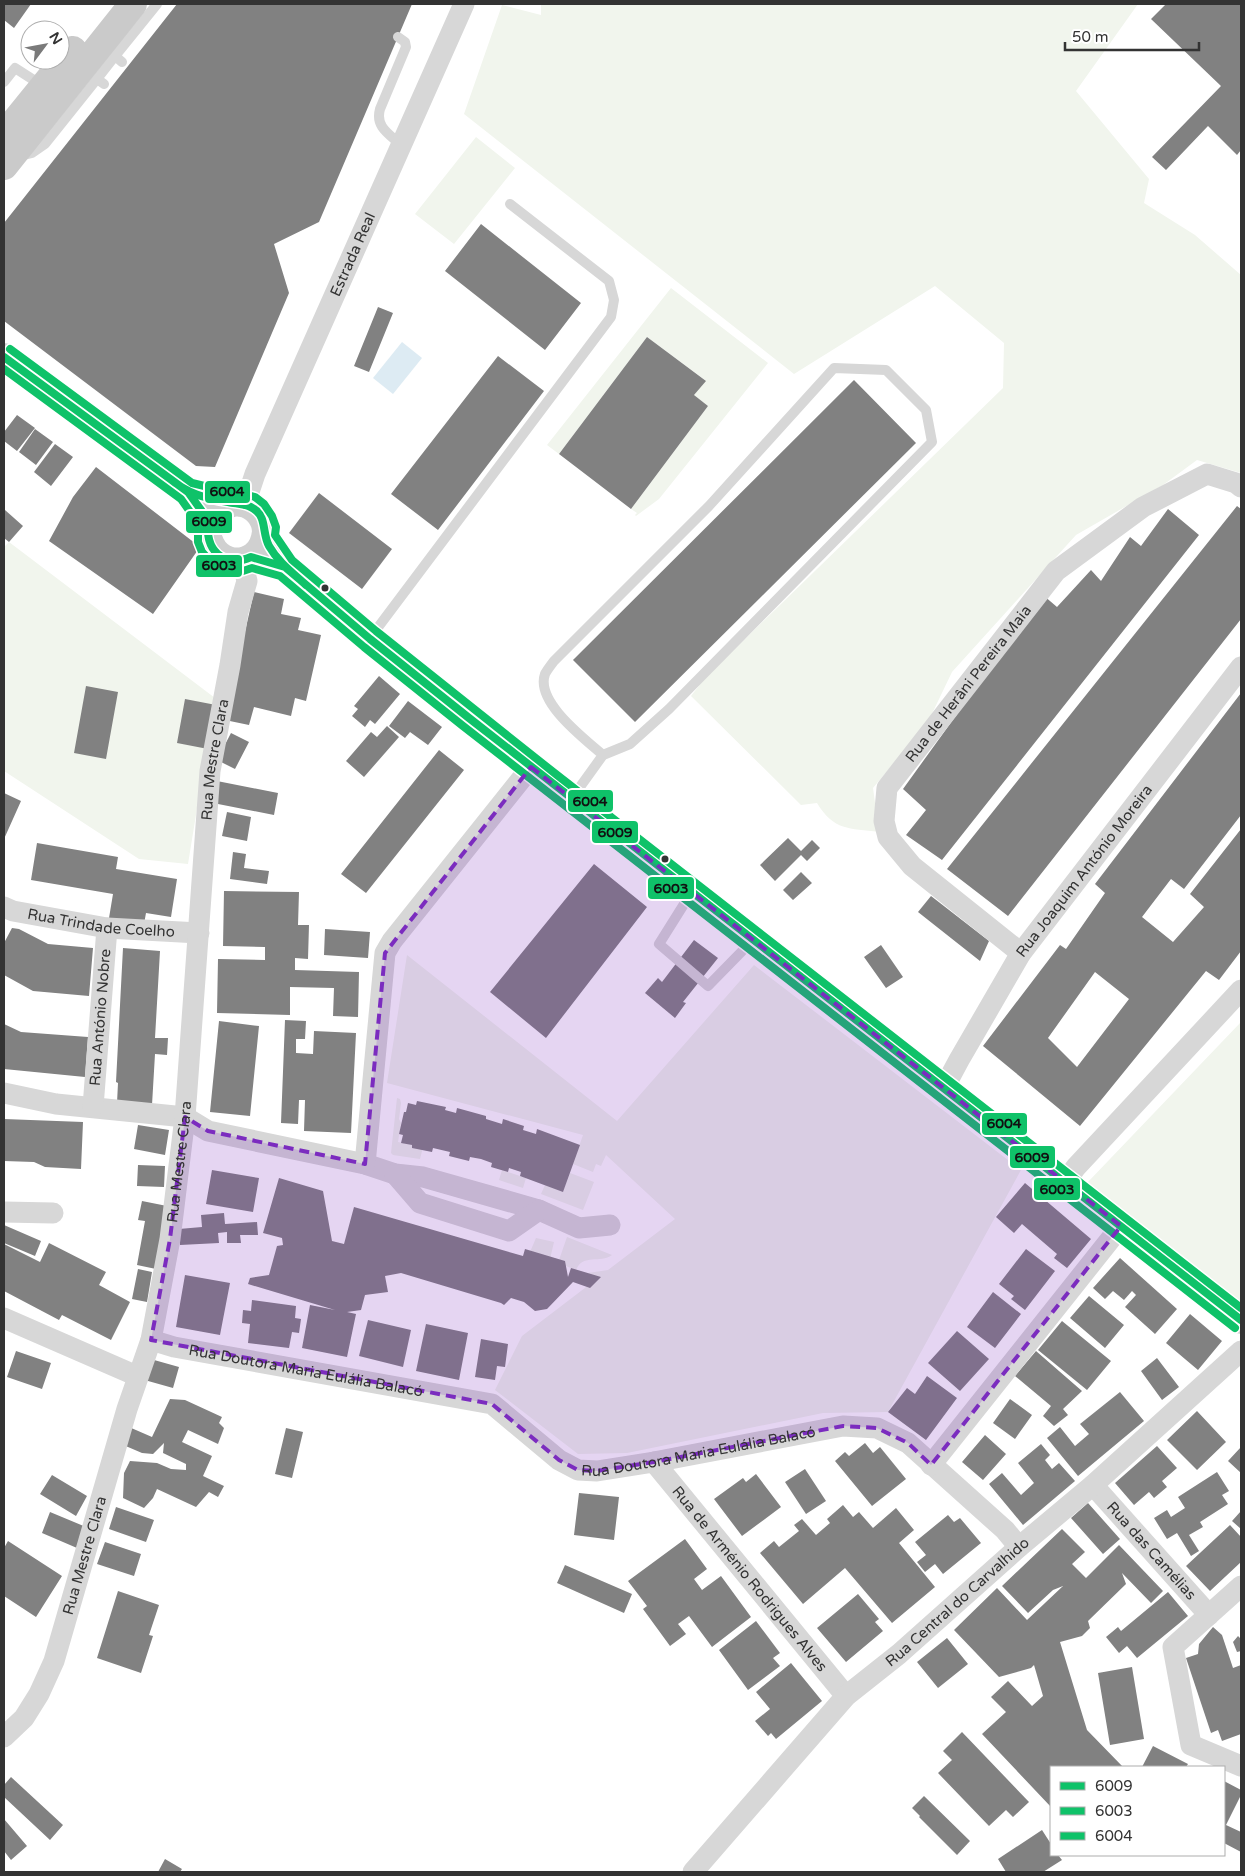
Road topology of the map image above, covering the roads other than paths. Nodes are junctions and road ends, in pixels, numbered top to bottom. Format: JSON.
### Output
{"nodes":[{"id":1,"x":109,"y":4,"type":"edge"},
{"id":2,"x":133,"y":4,"type":"edge"},
{"id":3,"x":157,"y":4,"type":"edge"},
{"id":4,"x":464,"y":4,"type":"edge"},
{"id":5,"x":398,"y":37,"type":"dead end"},
{"id":6,"x":4,"y":82,"type":"edge"},
{"id":7,"x":43,"y":86,"type":"junction"},
{"id":8,"x":401,"y":145,"type":"junction"},
{"id":9,"x":6,"y":153,"type":"edge"},
{"id":10,"x":510,"y":204,"type":"dead end"},
{"id":11,"x":4,"y":358,"type":"edge"},
{"id":12,"x":1241,"y":487,"type":"edge"},
{"id":13,"x":188,"y":492,"type":"junction"},
{"id":14,"x":238,"y":503,"type":"junction"},
{"id":15,"x":209,"y":521,"type":"junction"},
{"id":16,"x":253,"y":552,"type":"junction"},
{"id":17,"x":370,"y":639,"type":"junction"},
{"id":18,"x":1241,"y":667,"type":"edge"},
{"id":19,"x":603,"y":754,"type":"junction"},
{"id":20,"x":531,"y":767,"type":"junction"},
{"id":21,"x":571,"y":798,"type":"junction"},
{"id":22,"x":692,"y":892,"type":"junction"},
{"id":23,"x":4,"y":907,"type":"edge"},
{"id":24,"x":107,"y":928,"type":"junction"},
{"id":25,"x":199,"y":933,"type":"junction"},
{"id":26,"x":753,"y":940,"type":"junction"},
{"id":27,"x":1021,"y":953,"type":"junction"},
{"id":28,"x":1241,"y":990,"type":"edge"},
{"id":29,"x":944,"y":1088,"type":"junction"},
{"id":30,"x":4,"y":1093,"type":"edge"},
{"id":31,"x":93,"y":1107,"type":"junction"},
{"id":32,"x":185,"y":1117,"type":"junction"},
{"id":33,"x":365,"y":1164,"type":"junction"},
{"id":34,"x":395,"y":1174,"type":"junction"},
{"id":35,"x":1065,"y":1182,"type":"junction"},
{"id":36,"x":539,"y":1210,"type":"junction"},
{"id":37,"x":4,"y":1212,"type":"edge"},
{"id":38,"x":53,"y":1213,"type":"dead end"},
{"id":39,"x":610,"y":1225,"type":"dead end"},
{"id":40,"x":1121,"y":1226,"type":"junction"},
{"id":41,"x":4,"y":1318,"type":"edge"},
{"id":42,"x":1241,"y":1320,"type":"edge"},
{"id":43,"x":151,"y":1340,"type":"junction"},
{"id":44,"x":1241,"y":1351,"type":"edge"},
{"id":45,"x":137,"y":1376,"type":"junction"},
{"id":46,"x":654,"y":1462,"type":"junction"},
{"id":47,"x":931,"y":1465,"type":"junction"},
{"id":48,"x":1093,"y":1485,"type":"junction"},
{"id":49,"x":1019,"y":1546,"type":"junction"},
{"id":50,"x":1241,"y":1586,"type":"edge"},
{"id":51,"x":1209,"y":1615,"type":"junction"},
{"id":52,"x":846,"y":1696,"type":"junction"},
{"id":53,"x":4,"y":1737,"type":"edge"},
{"id":54,"x":1241,"y":1766,"type":"edge"},
{"id":55,"x":693,"y":1872,"type":"edge"}],
"edges":[{"from":1,"to":7,"type":"main road"},
{"from":2,"to":9,"type":"main road"},
{"from":3,"to":9,"type":"lane"},
{"from":4,"to":8,"type":"street","name":"Estrada Real"},
{"from":5,"to":8,"type":"lane"},
{"from":6,"to":7,"type":"lane"},
{"from":7,"to":9,"type":"main road"},
{"from":8,"to":14,"type":"street","name":"Estrada Real"},
{"from":10,"to":17,"type":"lane"},
{"from":11,"to":13,"type":"main road"},
{"from":12,"to":27,"type":"street","name":"Rua de Herâni Pereira Maia"},
{"from":13,"to":14,"type":"main road"},
{"from":13,"to":15,"type":"main road"},
{"from":14,"to":15,"type":"main road"},
{"from":14,"to":16,"type":"main road"},
{"from":15,"to":16,"type":"main road"},
{"from":16,"to":17,"type":"main road"},
{"from":16,"to":25,"type":"street","name":"Rua Mestre Clara"},
{"from":17,"to":20,"type":"main road"},
{"from":18,"to":27,"type":"street","name":"Rua Joaquim António Moreira"},
{"from":19,"to":19,"type":"lane"},
{"from":19,"to":21,"type":"lane"},
{"from":20,"to":21,"type":"main road"},
{"from":20,"to":33,"type":"street"},
{"from":21,"to":22,"type":"main road"},
{"from":22,"to":26,"type":"main road"},
{"from":22,"to":26,"type":"lane"},
{"from":23,"to":24,"type":"street","name":"Rua Trindade Coelho"},
{"from":24,"to":25,"type":"street","name":"Rua Trindade Coelho"},
{"from":24,"to":31,"type":"street","name":"Rua António Nobre"},
{"from":25,"to":32,"type":"street","name":"Rua Mestre Clara"},
{"from":26,"to":29,"type":"main road"},
{"from":27,"to":29,"type":"street","name":"Rua Joaquim António Moreira"},
{"from":28,"to":35,"type":"street"},
{"from":29,"to":35,"type":"main road"},
{"from":30,"to":31,"type":"street"},
{"from":31,"to":32,"type":"street"},
{"from":32,"to":33,"type":"street"},
{"from":32,"to":43,"type":"street","name":"Rua Mestre Clara"},
{"from":33,"to":34,"type":"street"},
{"from":34,"to":36,"type":"street"},
{"from":34,"to":36,"type":"street"},
{"from":35,"to":40,"type":"main road"},
{"from":36,"to":39,"type":"street"},
{"from":37,"to":38,"type":"street"},
{"from":40,"to":42,"type":"main road"},
{"from":40,"to":47,"type":"street"},
{"from":41,"to":45,"type":"street"},
{"from":43,"to":45,"type":"street","name":"Rua Mestre Clara"},
{"from":43,"to":46,"type":"street","name":"Rua Doutora Maria Eulália Balacó"},
{"from":44,"to":48,"type":"street","name":"Rua Central do Carvalhido"},
{"from":45,"to":53,"type":"street","name":"Rua Mestre Clara"},
{"from":46,"to":47,"type":"street","name":"Rua Doutora Maria Eulália Balacó"},
{"from":46,"to":52,"type":"street","name":"Rua de Arménio Rodrigues Alves"},
{"from":47,"to":49,"type":"street","name":"Rua Doutora Maria Eulália Balacó"},
{"from":48,"to":49,"type":"street","name":"Rua Central do Carvalhido"},
{"from":48,"to":51,"type":"street","name":"Rua das Camélias"},
{"from":49,"to":52,"type":"street","name":"Rua Central do Carvalhido"},
{"from":50,"to":51,"type":"street"},
{"from":51,"to":54,"type":"street"},
{"from":52,"to":55,"type":"street","name":"Rua Central do Carvalhido"}]}
